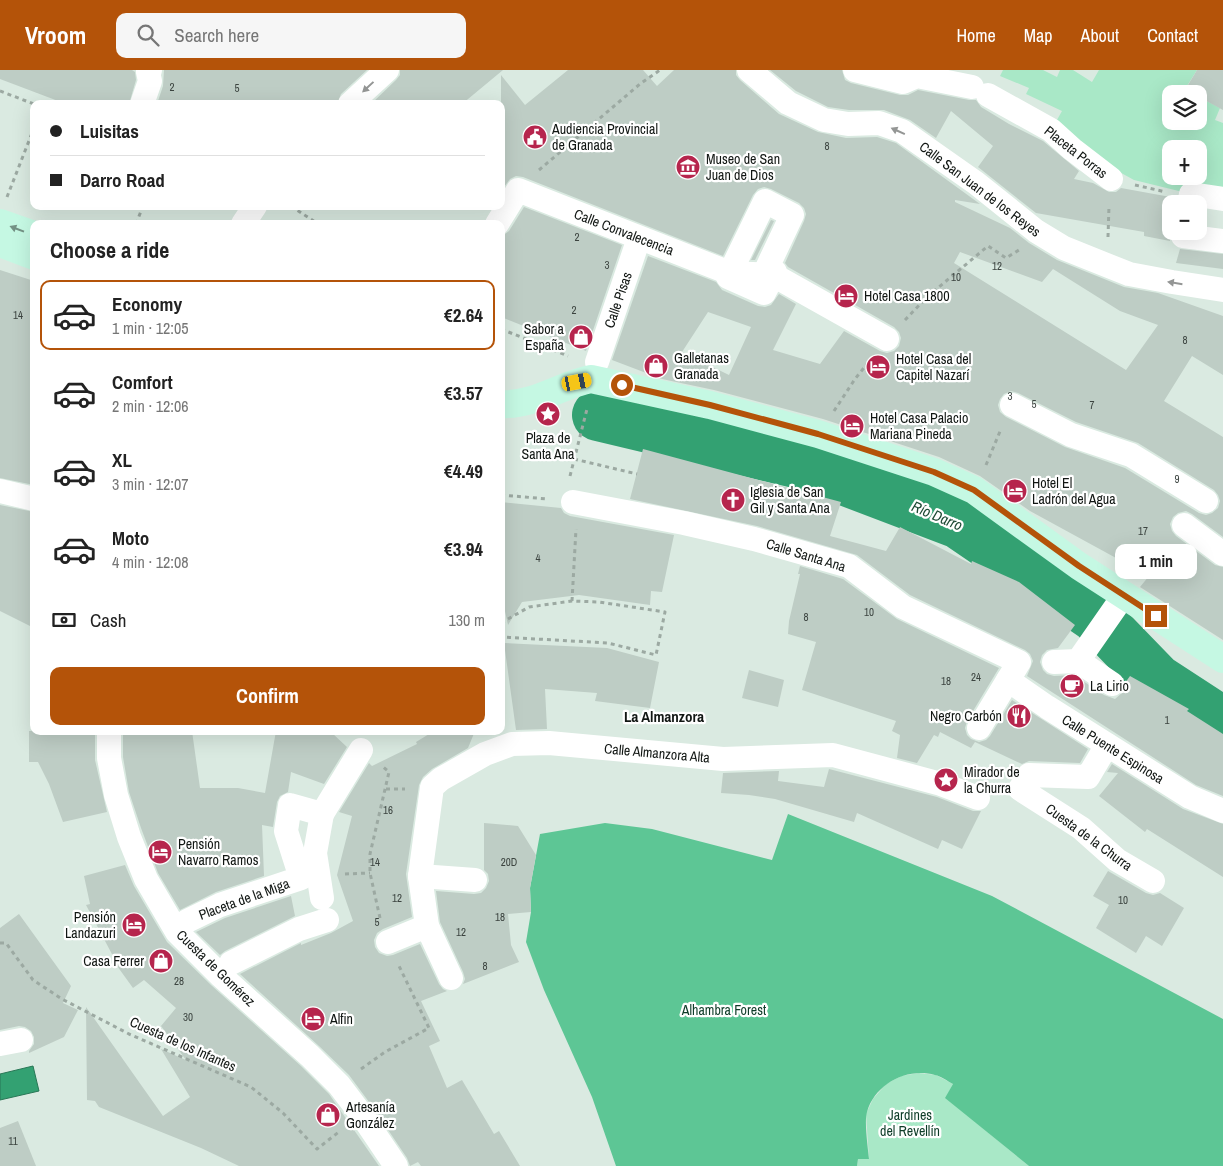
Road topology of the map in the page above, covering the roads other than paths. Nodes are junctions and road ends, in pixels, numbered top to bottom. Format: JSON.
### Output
{"nodes":[{"id":1,"x":387,"y":70,"type":"edge"},
{"id":2,"x":749,"y":70,"type":"edge"},
{"id":3,"x":855,"y":70,"type":"edge"},
{"id":4,"x":148,"y":71,"type":"edge"},
{"id":5,"x":143,"y":100,"type":"edge"},
{"id":6,"x":354,"y":100,"type":"edge"},
{"id":7,"x":1111,"y":179,"type":"road end"},
{"id":8,"x":1207,"y":196,"type":"edge"},
{"id":9,"x":1223,"y":199,"type":"edge"},
{"id":10,"x":778,"y":211,"type":"dead end"},
{"id":11,"x":2,"y":213,"type":"edge"},
{"id":12,"x":499,"y":220,"type":"edge"},
{"id":13,"x":30,"y":232,"type":"edge"},
{"id":14,"x":639,"y":238,"type":"junction"},
{"id":15,"x":1207,"y":239,"type":"edge"},
{"id":16,"x":1223,"y":241,"type":"edge"},
{"id":17,"x":0,"y":243,"type":"edge"},
{"id":18,"x":30,"y":254,"type":"edge"},
{"id":19,"x":739,"y":273,"type":"junction"},
{"id":20,"x":774,"y":275,"type":"junction"},
{"id":21,"x":1223,"y":290,"type":"edge"},
{"id":22,"x":887,"y":339,"type":"road end"},
{"id":23,"x":588,"y":376,"type":"junction"},
{"id":24,"x":505,"y":404,"type":"edge"},
{"id":25,"x":1012,"y":405,"type":"road end"},
{"id":26,"x":0,"y":491,"type":"edge"},
{"id":27,"x":30,"y":498,"type":"edge"},
{"id":28,"x":1206,"y":501,"type":"dead end"},
{"id":29,"x":569,"y":502,"type":"road end"},
{"id":30,"x":1184,"y":525,"type":"dead end"},
{"id":31,"x":1223,"y":554,"type":"edge"},
{"id":32,"x":1120,"y":599,"type":"junction"},
{"id":33,"x":1082,"y":654,"type":"junction"},
{"id":34,"x":1223,"y":659,"type":"edge"},
{"id":35,"x":1054,"y":662,"type":"dead end"},
{"id":36,"x":1013,"y":671,"type":"junction"},
{"id":37,"x":1112,"y":684,"type":"dead end"},
{"id":38,"x":979,"y":728,"type":"dead end"},
{"id":39,"x":110,"y":735,"type":"edge"},
{"id":40,"x":1107,"y":745,"type":"junction"},
{"id":41,"x":361,"y":750,"type":"dead end"},
{"id":42,"x":978,"y":798,"type":"dead end"},
{"id":43,"x":1223,"y":811,"type":"edge"},
{"id":44,"x":322,"y":814,"type":"junction"},
{"id":45,"x":420,"y":876,"type":"junction"},
{"id":46,"x":301,"y":878,"type":"junction"},
{"id":47,"x":475,"y":880,"type":"dead end"},
{"id":48,"x":1153,"y":881,"type":"dead end"},
{"id":49,"x":320,"y":914,"type":"junction"},
{"id":50,"x":187,"y":921,"type":"dead end"},
{"id":51,"x":427,"y":926,"type":"junction"},
{"id":52,"x":388,"y":942,"type":"dead end"},
{"id":53,"x":231,"y":963,"type":"dead end"},
{"id":54,"x":451,"y":978,"type":"dead end"},
{"id":55,"x":396,"y":1166,"type":"edge"}],
"edges":[{"from":1,"to":6,"type":"street","one_way":true},
{"from":21,"to":2,"type":"street","name":"Calle San Juan de los Reyes","one_way":true},
{"from":3,"to":7,"type":"street","name":"Placeta Porras"},
{"from":4,"to":5,"type":"street"},
{"from":8,"to":9,"type":"street"},
{"from":10,"to":19,"type":"street"},
{"from":13,"to":11,"type":"street","one_way":true},
{"from":12,"to":14,"type":"street","name":"Calle Convalecencia"},
{"from":14,"to":19,"type":"street","name":"Calle Convalecencia"},
{"from":14,"to":23,"type":"street","name":"Calle Pisas"},
{"from":15,"to":16,"type":"street"},
{"from":17,"to":18,"type":"street"},
{"from":19,"to":20,"type":"street","name":"Calle Convalecencia"},
{"from":19,"to":20,"type":"street"},
{"from":20,"to":22,"type":"street"},
{"from":23,"to":24,"type":"street"},
{"from":23,"to":32,"type":"street"},
{"from":25,"to":28,"type":"street"},
{"from":26,"to":27,"type":"street"},
{"from":29,"to":36,"type":"street","name":"Calle Santa Ana"},
{"from":30,"to":31,"type":"street"},
{"from":32,"to":33,"type":"street"},
{"from":32,"to":34,"type":"street"},
{"from":33,"to":35,"type":"street"},
{"from":33,"to":37,"type":"street"},
{"from":36,"to":38,"type":"street"},
{"from":36,"to":40,"type":"street","name":"Calle Puente Espinosa"},
{"from":39,"to":55,"type":"street","name":"Cuesta de Gomérez"},
{"from":40,"to":43,"type":"street","name":"Calle Puente Espinosa"},
{"from":40,"to":48,"type":"street","name":"Cuesta de la Churra"},
{"from":41,"to":44,"type":"street"},
{"from":42,"to":45,"type":"street","name":"Calle Almanzora Alta"},
{"from":44,"to":46,"type":"street","name":"Placeta de la Miga"},
{"from":44,"to":49,"type":"street"},
{"from":45,"to":47,"type":"street"},
{"from":45,"to":51,"type":"street","name":"Calle Almanzora Alta"},
{"from":46,"to":49,"type":"street","name":"Placeta de la Miga"},
{"from":46,"to":50,"type":"street","name":"Placeta de la Miga"},
{"from":49,"to":53,"type":"street"},
{"from":51,"to":52,"type":"street"},
{"from":51,"to":54,"type":"street","name":"Calle Almanzora Alta"}]}
